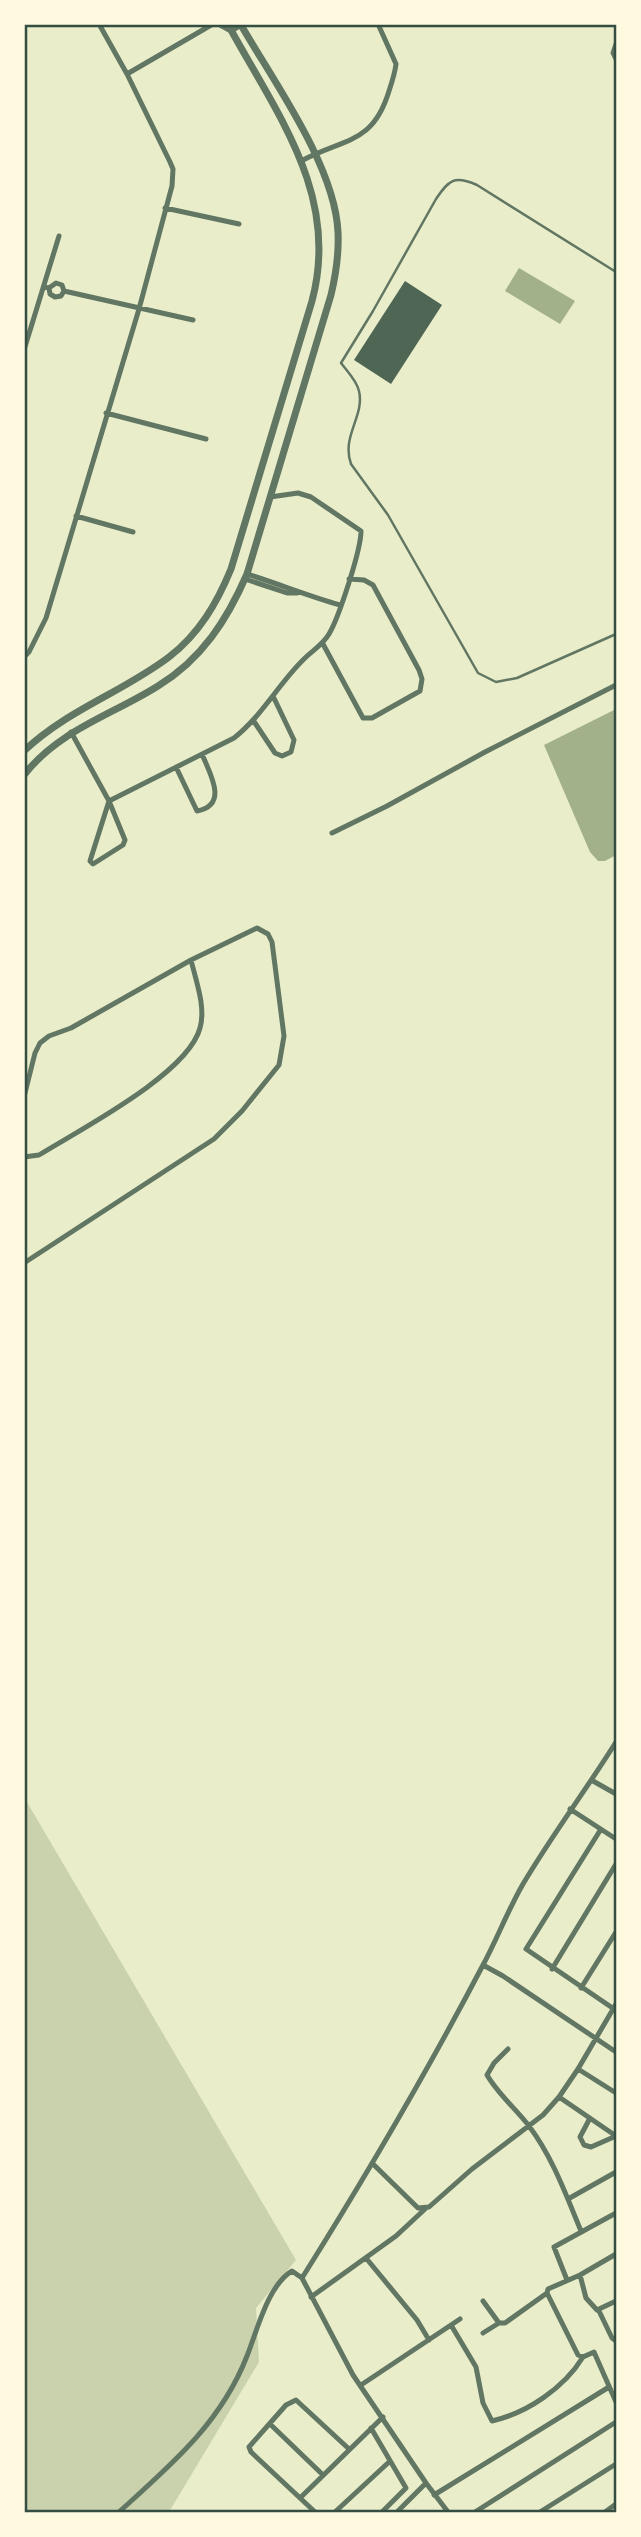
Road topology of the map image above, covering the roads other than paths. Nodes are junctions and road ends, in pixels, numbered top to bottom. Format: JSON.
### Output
{"nodes":[{"id":1,"x":99,"y":24,"type":"edge"},
{"id":2,"x":213,"y":24,"type":"edge"},
{"id":3,"x":220,"y":24,"type":"edge"},
{"id":4,"x":378,"y":24,"type":"edge"},
{"id":5,"x":241,"y":25,"type":"edge"},
{"id":6,"x":231,"y":30,"type":"junction"},
{"id":7,"x":617,"y":44,"type":"edge"},
{"id":8,"x":617,"y":59,"type":"edge"},
{"id":9,"x":127,"y":74,"type":"junction"},
{"id":10,"x":316,"y":153,"type":"junction"},
{"id":11,"x":303,"y":160,"type":"junction"},
{"id":12,"x":165,"y":208,"type":"junction"},
{"id":13,"x":239,"y":224,"type":"dead end"},
{"id":14,"x":58,"y":236,"type":"dead end"},
{"id":15,"x":617,"y":272,"type":"edge"},
{"id":16,"x":47,"y":288,"type":"junction"},
{"id":17,"x":64,"y":291,"type":"junction"},
{"id":18,"x":139,"y":309,"type":"junction"},
{"id":19,"x":193,"y":320,"type":"dead end"},
{"id":20,"x":24,"y":350,"type":"edge"},
{"id":21,"x":106,"y":413,"type":"junction"},
{"id":22,"x":206,"y":439,"type":"dead end"},
{"id":23,"x":270,"y":497,"type":"junction"},
{"id":24,"x":76,"y":516,"type":"junction"},
{"id":25,"x":133,"y":532,"type":"dead end"},
{"id":26,"x":246,"y":576,"type":"junction"},
{"id":27,"x":349,"y":579,"type":"junction"},
{"id":28,"x":340,"y":605,"type":"junction"},
{"id":29,"x":617,"y":634,"type":"edge"},
{"id":30,"x":323,"y":643,"type":"junction"},
{"id":31,"x":24,"y":657,"type":"edge"},
{"id":32,"x":617,"y":685,"type":"edge"},
{"id":33,"x":273,"y":696,"type":"junction"},
{"id":34,"x":253,"y":720,"type":"junction"},
{"id":35,"x":71,"y":732,"type":"junction"},
{"id":36,"x":24,"y":751,"type":"edge"},
{"id":37,"x":202,"y":754,"type":"junction"},
{"id":38,"x":176,"y":767,"type":"junction"},
{"id":39,"x":24,"y":775,"type":"edge"},
{"id":40,"x":109,"y":802,"type":"junction"},
{"id":41,"x":332,"y":833,"type":"dead end"},
{"id":42,"x":191,"y":960,"type":"junction"},
{"id":43,"x":24,"y":1097,"type":"edge"},
{"id":44,"x":24,"y":1157,"type":"edge"},
{"id":45,"x":24,"y":1263,"type":"edge"},
{"id":46,"x":616,"y":1745,"type":"edge"},
{"id":47,"x":593,"y":1780,"type":"junction"},
{"id":48,"x":617,"y":1794,"type":"edge"},
{"id":49,"x":570,"y":1809,"type":"junction"},
{"id":50,"x":601,"y":1829,"type":"junction"},
{"id":51,"x":617,"y":1839,"type":"edge"},
{"id":52,"x":617,"y":1864,"type":"edge"},
{"id":53,"x":617,"y":1932,"type":"edge"},
{"id":54,"x":483,"y":1965,"type":"junction"},
{"id":55,"x":552,"y":1969,"type":"junction"},
{"id":56,"x":581,"y":1988,"type":"junction"},
{"id":57,"x":616,"y":2008,"type":"edge"},
{"id":58,"x":596,"y":2039,"type":"junction"},
{"id":59,"x":508,"y":2049,"type":"dead end"},
{"id":60,"x":617,"y":2052,"type":"edge"},
{"id":61,"x":578,"y":2069,"type":"junction"},
{"id":62,"x":617,"y":2093,"type":"edge"},
{"id":63,"x":559,"y":2097,"type":"junction"},
{"id":64,"x":590,"y":2118,"type":"junction"},
{"id":65,"x":530,"y":2127,"type":"junction"},
{"id":66,"x":617,"y":2136,"type":"edge"},
{"id":67,"x":372,"y":2163,"type":"junction"},
{"id":68,"x":617,"y":2172,"type":"edge"},
{"id":69,"x":568,"y":2199,"type":"junction"},
{"id":70,"x":425,"y":2209,"type":"junction"},
{"id":71,"x":617,"y":2213,"type":"edge"},
{"id":72,"x":581,"y":2231,"type":"junction"},
{"id":73,"x":617,"y":2254,"type":"edge"},
{"id":74,"x":366,"y":2258,"type":"junction"},
{"id":75,"x":580,"y":2275,"type":"junction"},
{"id":76,"x":302,"y":2278,"type":"junction"},
{"id":77,"x":567,"y":2280,"type":"junction"},
{"id":78,"x":547,"y":2293,"type":"junction"},
{"id":79,"x":311,"y":2297,"type":"junction"},
{"id":80,"x":483,"y":2301,"type":"dead end"},
{"id":81,"x":617,"y":2301,"type":"edge"},
{"id":82,"x":599,"y":2311,"type":"junction"},
{"id":83,"x":460,"y":2319,"type":"dead end"},
{"id":84,"x":499,"y":2323,"type":"junction"},
{"id":85,"x":451,"y":2325,"type":"junction"},
{"id":86,"x":483,"y":2333,"type":"dead end"},
{"id":87,"x":429,"y":2340,"type":"junction"},
{"id":88,"x":617,"y":2341,"type":"edge"},
{"id":89,"x":583,"y":2357,"type":"junction"},
{"id":90,"x":361,"y":2385,"type":"junction"},
{"id":91,"x":609,"y":2387,"type":"junction"},
{"id":92,"x":617,"y":2402,"type":"edge"},
{"id":93,"x":383,"y":2417,"type":"junction"},
{"id":94,"x":617,"y":2422,"type":"edge"},
{"id":95,"x":270,"y":2424,"type":"junction"},
{"id":96,"x":371,"y":2428,"type":"junction"},
{"id":97,"x":349,"y":2449,"type":"junction"},
{"id":98,"x":389,"y":2462,"type":"junction"},
{"id":99,"x":617,"y":2464,"type":"edge"},
{"id":100,"x":323,"y":2475,"type":"junction"},
{"id":101,"x":426,"y":2483,"type":"junction"},
{"id":102,"x":435,"y":2495,"type":"junction"},
{"id":103,"x":300,"y":2498,"type":"junction"},
{"id":104,"x":617,"y":2504,"type":"edge"},
{"id":105,"x":119,"y":2512,"type":"edge"},
{"id":106,"x":315,"y":2512,"type":"edge"},
{"id":107,"x":335,"y":2512,"type":"edge"},
{"id":108,"x":382,"y":2512,"type":"edge"},
{"id":109,"x":397,"y":2512,"type":"edge"},
{"id":110,"x":448,"y":2512,"type":"edge"},
{"id":111,"x":475,"y":2512,"type":"edge"},
{"id":112,"x":540,"y":2512,"type":"edge"},
{"id":113,"x":605,"y":2512,"type":"edge"}],
"edges":[{"from":1,"to":9,"type":"street"},
{"from":2,"to":9,"type":"street"},
{"from":3,"to":6,"type":"street"},
{"from":4,"to":10,"type":"street"},
{"from":5,"to":6,"type":"street"},
{"from":5,"to":10,"type":"street"},
{"from":6,"to":11,"type":"street"},
{"from":7,"to":8,"type":"street"},
{"from":9,"to":12,"type":"street"},
{"from":10,"to":11,"type":"street"},
{"from":10,"to":23,"type":"street"},
{"from":11,"to":36,"type":"street"},
{"from":12,"to":13,"type":"street"},
{"from":12,"to":18,"type":"street"},
{"from":14,"to":16,"type":"street"},
{"from":15,"to":29,"type":"lane"},
{"from":16,"to":17,"type":"street"},
{"from":16,"to":17,"type":"street"},
{"from":16,"to":20,"type":"street"},
{"from":17,"to":18,"type":"street"},
{"from":18,"to":19,"type":"street"},
{"from":18,"to":21,"type":"street"},
{"from":21,"to":22,"type":"street"},
{"from":21,"to":24,"type":"street"},
{"from":23,"to":26,"type":"street"},
{"from":23,"to":27,"type":"street"},
{"from":24,"to":25,"type":"street"},
{"from":24,"to":31,"type":"street"},
{"from":26,"to":28,"type":"street"},
{"from":26,"to":35,"type":"street"},
{"from":27,"to":28,"type":"street"},
{"from":27,"to":30,"type":"street"},
{"from":28,"to":30,"type":"street"},
{"from":30,"to":33,"type":"street"},
{"from":32,"to":41,"type":"street"},
{"from":33,"to":34,"type":"street"},
{"from":33,"to":34,"type":"street"},
{"from":34,"to":37,"type":"street"},
{"from":35,"to":39,"type":"street"},
{"from":35,"to":40,"type":"street"},
{"from":37,"to":38,"type":"street"},
{"from":37,"to":38,"type":"street"},
{"from":38,"to":40,"type":"street"},
{"from":40,"to":40,"type":"street"},
{"from":42,"to":43,"type":"street"},
{"from":42,"to":44,"type":"street"},
{"from":42,"to":45,"type":"street"},
{"from":46,"to":47,"type":"street"},
{"from":47,"to":48,"type":"street"},
{"from":47,"to":49,"type":"street"},
{"from":49,"to":50,"type":"street"},
{"from":49,"to":54,"type":"street"},
{"from":50,"to":51,"type":"street"},
{"from":50,"to":55,"type":"street"},
{"from":52,"to":55,"type":"street"},
{"from":53,"to":56,"type":"street"},
{"from":54,"to":58,"type":"street"},
{"from":54,"to":67,"type":"street"},
{"from":55,"to":56,"type":"street"},
{"from":56,"to":57,"type":"street"},
{"from":57,"to":58,"type":"street"},
{"from":58,"to":60,"type":"street"},
{"from":58,"to":61,"type":"street"},
{"from":59,"to":65,"type":"street"},
{"from":61,"to":62,"type":"street"},
{"from":61,"to":63,"type":"street"},
{"from":63,"to":64,"type":"street"},
{"from":63,"to":65,"type":"street"},
{"from":64,"to":66,"type":"street"},
{"from":64,"to":66,"type":"street"},
{"from":65,"to":69,"type":"street"},
{"from":65,"to":70,"type":"street"},
{"from":67,"to":70,"type":"street"},
{"from":67,"to":76,"type":"street"},
{"from":68,"to":69,"type":"street"},
{"from":69,"to":72,"type":"street"},
{"from":70,"to":74,"type":"street"},
{"from":71,"to":72,"type":"street"},
{"from":72,"to":77,"type":"street"},
{"from":73,"to":75,"type":"street"},
{"from":74,"to":79,"type":"street"},
{"from":74,"to":87,"type":"street"},
{"from":75,"to":77,"type":"street"},
{"from":75,"to":82,"type":"street"},
{"from":76,"to":79,"type":"street"},
{"from":76,"to":105,"type":"street"},
{"from":77,"to":78,"type":"street"},
{"from":78,"to":84,"type":"street"},
{"from":78,"to":89,"type":"street"},
{"from":79,"to":90,"type":"street"},
{"from":80,"to":84,"type":"street"},
{"from":81,"to":82,"type":"street"},
{"from":82,"to":88,"type":"street"},
{"from":83,"to":85,"type":"street"},
{"from":84,"to":86,"type":"street"},
{"from":85,"to":87,"type":"street"},
{"from":85,"to":89,"type":"street"},
{"from":87,"to":90,"type":"street"},
{"from":89,"to":91,"type":"street"},
{"from":90,"to":93,"type":"street"},
{"from":91,"to":92,"type":"street"},
{"from":91,"to":102,"type":"street"},
{"from":93,"to":96,"type":"street"},
{"from":93,"to":101,"type":"street"},
{"from":94,"to":111,"type":"street"},
{"from":95,"to":97,"type":"street"},
{"from":95,"to":100,"type":"street"},
{"from":95,"to":103,"type":"street"},
{"from":96,"to":97,"type":"street"},
{"from":96,"to":98,"type":"street"},
{"from":97,"to":100,"type":"street"},
{"from":98,"to":107,"type":"street"},
{"from":98,"to":108,"type":"street"},
{"from":99,"to":112,"type":"street"},
{"from":100,"to":103,"type":"street"},
{"from":101,"to":102,"type":"street"},
{"from":101,"to":109,"type":"street"},
{"from":102,"to":110,"type":"street"},
{"from":103,"to":106,"type":"street"},
{"from":104,"to":113,"type":"street"}]}
